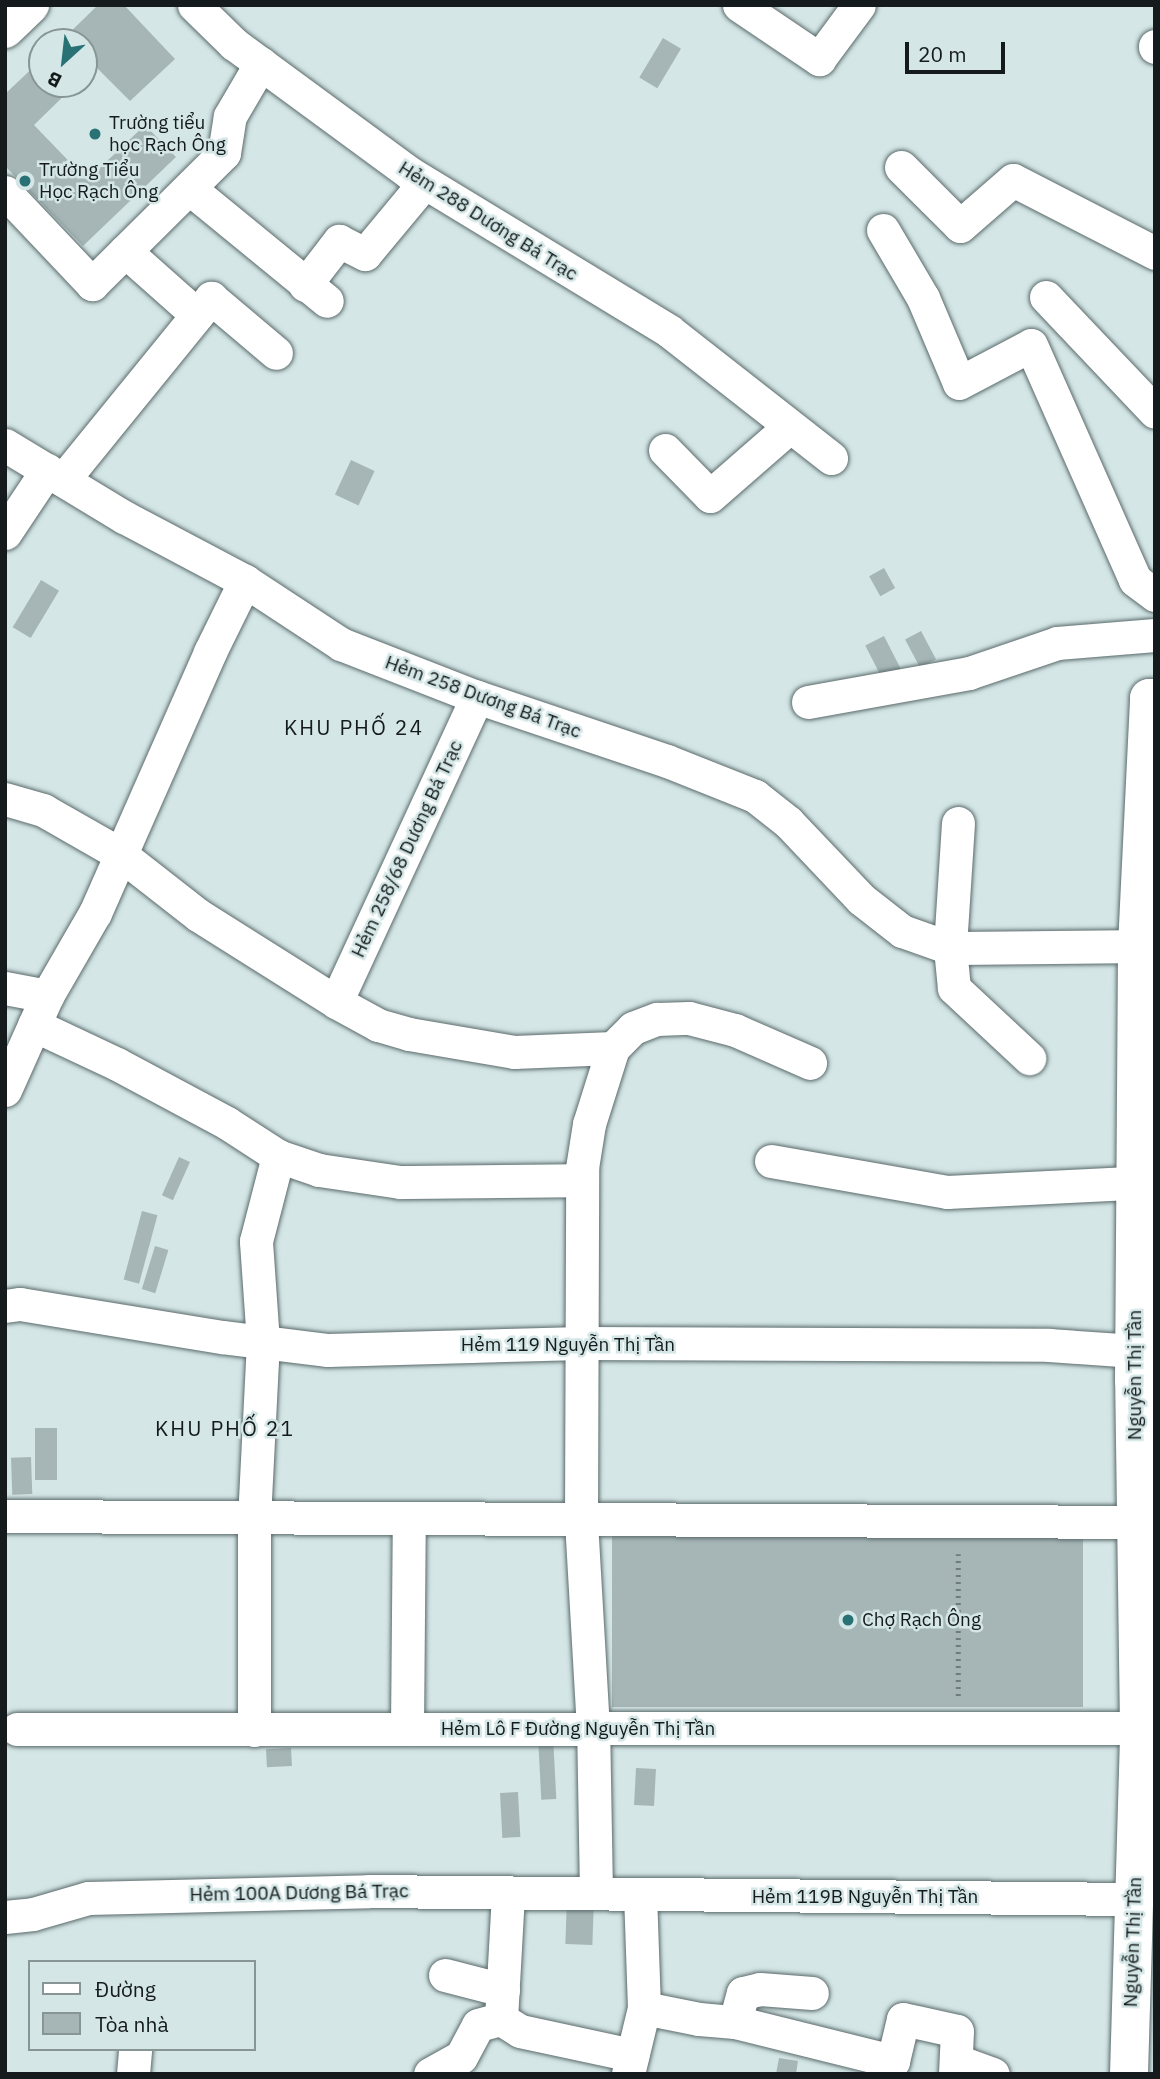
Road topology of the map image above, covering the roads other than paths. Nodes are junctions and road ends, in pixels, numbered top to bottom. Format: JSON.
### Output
{"nodes":[{"id":1,"x":30,"y":5,"type":"edge"},
{"id":2,"x":194,"y":5,"type":"edge"},
{"id":3,"x":739,"y":5,"type":"edge"},
{"id":4,"x":859,"y":5,"type":"edge"},
{"id":5,"x":5,"y":29,"type":"edge"},
{"id":6,"x":261,"y":64,"type":"junction"},
{"id":7,"x":901,"y":167,"type":"dead end"},
{"id":8,"x":424,"y":183,"type":"junction"},
{"id":9,"x":189,"y":188,"type":"junction"},
{"id":10,"x":5,"y":192,"type":"edge"},
{"id":11,"x":883,"y":230,"type":"dead end"},
{"id":12,"x":125,"y":251,"type":"junction"},
{"id":13,"x":1155,"y":253,"type":"edge"},
{"id":14,"x":1046,"y":297,"type":"dead end"},
{"id":15,"x":197,"y":315,"type":"junction"},
{"id":16,"x":276,"y":354,"type":"dead end"},
{"id":17,"x":1155,"y":412,"type":"edge"},
{"id":18,"x":789,"y":427,"type":"junction"},
{"id":19,"x":5,"y":445,"type":"edge"},
{"id":20,"x":665,"y":450,"type":"dead end"},
{"id":21,"x":831,"y":458,"type":"dead end"},
{"id":22,"x":55,"y":475,"type":"junction"},
{"id":23,"x":5,"y":533,"type":"edge"},
{"id":24,"x":245,"y":581,"type":"junction"},
{"id":25,"x":1155,"y":595,"type":"edge"},
{"id":26,"x":1155,"y":635,"type":"edge"},
{"id":27,"x":1153,"y":691,"type":"edge"},
{"id":28,"x":477,"y":697,"type":"junction"},
{"id":29,"x":808,"y":702,"type":"dead end"},
{"id":30,"x":5,"y":799,"type":"edge"},
{"id":31,"x":958,"y":822,"type":"dead end"},
{"id":32,"x":120,"y":854,"type":"junction"},
{"id":33,"x":1146,"y":946,"type":"edge"},
{"id":34,"x":950,"y":948,"type":"junction"},
{"id":35,"x":5,"y":988,"type":"edge"},
{"id":36,"x":336,"y":1002,"type":"junction"},
{"id":37,"x":41,"y":1011,"type":"junction"},
{"id":38,"x":613,"y":1048,"type":"junction"},
{"id":39,"x":1028,"y":1058,"type":"dead end"},
{"id":40,"x":810,"y":1063,"type":"dead end"},
{"id":41,"x":5,"y":1090,"type":"edge"},
{"id":42,"x":278,"y":1156,"type":"junction"},
{"id":43,"x":771,"y":1161,"type":"dead end"},
{"id":44,"x":582,"y":1180,"type":"junction"},
{"id":45,"x":1145,"y":1181,"type":"edge"},
{"id":46,"x":5,"y":1306,"type":"edge"},
{"id":47,"x":263,"y":1342,"type":"junction"},
{"id":48,"x":581,"y":1343,"type":"junction"},
{"id":49,"x":1141,"y":1371,"type":"edge"},
{"id":50,"x":5,"y":1516,"type":"edge"},
{"id":51,"x":254,"y":1519,"type":"junction"},
{"id":52,"x":409,"y":1519,"type":"junction"},
{"id":53,"x":582,"y":1520,"type":"junction"},
{"id":54,"x":1136,"y":1522,"type":"junction"},
{"id":55,"x":1146,"y":1600,"type":"edge"},
{"id":56,"x":1139,"y":1728,"type":"junction"},
{"id":57,"x":17,"y":1729,"type":"dead end"},
{"id":58,"x":593,"y":1729,"type":"junction"},
{"id":59,"x":254,"y":1730,"type":"junction"},
{"id":60,"x":407,"y":1730,"type":"junction"},
{"id":61,"x":508,"y":1892,"type":"junction"},
{"id":62,"x":596,"y":1893,"type":"junction"},
{"id":63,"x":640,"y":1895,"type":"junction"},
{"id":64,"x":1134,"y":1899,"type":"junction"},
{"id":65,"x":5,"y":1917,"type":"edge"},
{"id":66,"x":445,"y":1975,"type":"dead end"},
{"id":67,"x":811,"y":1993,"type":"dead end"},
{"id":68,"x":502,"y":2004,"type":"junction"},
{"id":69,"x":644,"y":2008,"type":"junction"},
{"id":70,"x":735,"y":2022,"type":"junction"},
{"id":71,"x":135,"y":2051,"type":"edge"},
{"id":72,"x":630,"y":2064,"type":"edge"},
{"id":73,"x":892,"y":2067,"type":"edge"},
{"id":74,"x":956,"y":2067,"type":"edge"},
{"id":75,"x":133,"y":2074,"type":"edge"},
{"id":76,"x":430,"y":2074,"type":"edge"},
{"id":77,"x":993,"y":2074,"type":"edge"},
{"id":78,"x":1129,"y":2074,"type":"edge"}],
"edges":[{"from":1,"to":5,"type":"main road"},
{"from":2,"to":6,"type":"street","name":"Hẻm 288 Dương Bá Trạc"},
{"from":3,"to":4,"type":"street"},
{"from":6,"to":8,"type":"street","name":"Hẻm 288 Dương Bá Trạc"},
{"from":6,"to":9,"type":"street"},
{"from":7,"to":13,"type":"street"},
{"from":8,"to":9,"type":"street"},
{"from":8,"to":18,"type":"street","name":"Hẻm 288 Dương Bá Trạc"},
{"from":9,"to":12,"type":"street"},
{"from":10,"to":12,"type":"street"},
{"from":11,"to":25,"type":"street"},
{"from":12,"to":15,"type":"street"},
{"from":14,"to":17,"type":"street"},
{"from":15,"to":16,"type":"street"},
{"from":15,"to":22,"type":"street"},
{"from":18,"to":20,"type":"street"},
{"from":18,"to":21,"type":"street","name":"Hẻm 288 Dương Bá Trạc"},
{"from":19,"to":22,"type":"street","name":"Hẻm 258 Dương Bá Trạc"},
{"from":22,"to":23,"type":"street"},
{"from":22,"to":24,"type":"street","name":"Hẻm 258 Dương Bá Trạc"},
{"from":24,"to":28,"type":"street","name":"Hẻm 258 Dương Bá Trạc"},
{"from":24,"to":32,"type":"street"},
{"from":26,"to":29,"type":"street"},
{"from":27,"to":33,"type":"main road","name":"Nguyễn Thị Tần"},
{"from":28,"to":34,"type":"street","name":"Hẻm 258 Dương Bá Trạc"},
{"from":28,"to":36,"type":"street","name":"Hẻm 258/68 Dương Bá Trạc"},
{"from":30,"to":32,"type":"street"},
{"from":31,"to":34,"type":"street"},
{"from":32,"to":36,"type":"street"},
{"from":32,"to":37,"type":"street"},
{"from":33,"to":34,"type":"street"},
{"from":33,"to":45,"type":"main road","name":"Nguyễn Thị Tần"},
{"from":34,"to":39,"type":"street"},
{"from":35,"to":37,"type":"street"},
{"from":36,"to":38,"type":"street"},
{"from":37,"to":41,"type":"street"},
{"from":37,"to":42,"type":"street"},
{"from":38,"to":40,"type":"street"},
{"from":38,"to":44,"type":"street"},
{"from":42,"to":44,"type":"street"},
{"from":42,"to":47,"type":"street"},
{"from":43,"to":45,"type":"street"},
{"from":44,"to":48,"type":"street"},
{"from":45,"to":49,"type":"main road","name":"Nguyễn Thị Tần"},
{"from":46,"to":47,"type":"street","name":"Hẻm 119 Nguyễn Thị Tần"},
{"from":47,"to":48,"type":"street","name":"Hẻm 119 Nguyễn Thị Tần"},
{"from":47,"to":51,"type":"street"},
{"from":48,"to":49,"type":"street","name":"Hẻm 119 Nguyễn Thị Tần"},
{"from":48,"to":53,"type":"street"},
{"from":49,"to":54,"type":"main road","name":"Nguyễn Thị Tần"},
{"from":50,"to":51,"type":"street"},
{"from":51,"to":52,"type":"street"},
{"from":51,"to":59,"type":"street"},
{"from":52,"to":53,"type":"street"},
{"from":52,"to":60,"type":"street"},
{"from":53,"to":54,"type":"street"},
{"from":53,"to":58,"type":"street"},
{"from":54,"to":55,"type":"main road","name":"Nguyễn Thị Tần"},
{"from":55,"to":56,"type":"main road","name":"Nguyễn Thị Tần"},
{"from":56,"to":58,"type":"street","name":"Hẻm Lô F Đường Nguyễn Thị Tần"},
{"from":56,"to":64,"type":"main road","name":"Nguyễn Thị Tần"},
{"from":57,"to":59,"type":"street","name":"Hẻm Lô F Đường Nguyễn Thị Tần"},
{"from":58,"to":60,"type":"street","name":"Hẻm Lô F Đường Nguyễn Thị Tần"},
{"from":58,"to":62,"type":"street"},
{"from":59,"to":60,"type":"street","name":"Hẻm Lô F Đường Nguyễn Thị Tần"},
{"from":61,"to":62,"type":"street","name":"Hẻm 100A Dương Bá Trạc"},
{"from":61,"to":65,"type":"street","name":"Hẻm 100A Dương Bá Trạc"},
{"from":61,"to":68,"type":"street"},
{"from":62,"to":63,"type":"street","name":"Hẻm 119B Nguyễn Thị Tần"},
{"from":63,"to":64,"type":"street","name":"Hẻm 119B Nguyễn Thị Tần"},
{"from":63,"to":69,"type":"street"},
{"from":64,"to":78,"type":"main road","name":"Nguyễn Thị Tần"},
{"from":66,"to":68,"type":"street"},
{"from":67,"to":70,"type":"street"},
{"from":68,"to":72,"type":"street"},
{"from":68,"to":76,"type":"street"},
{"from":69,"to":70,"type":"street"},
{"from":69,"to":72,"type":"street"},
{"from":70,"to":73,"type":"street"},
{"from":71,"to":75,"type":"street"},
{"from":73,"to":74,"type":"street"},
{"from":74,"to":77,"type":"street"}]}
